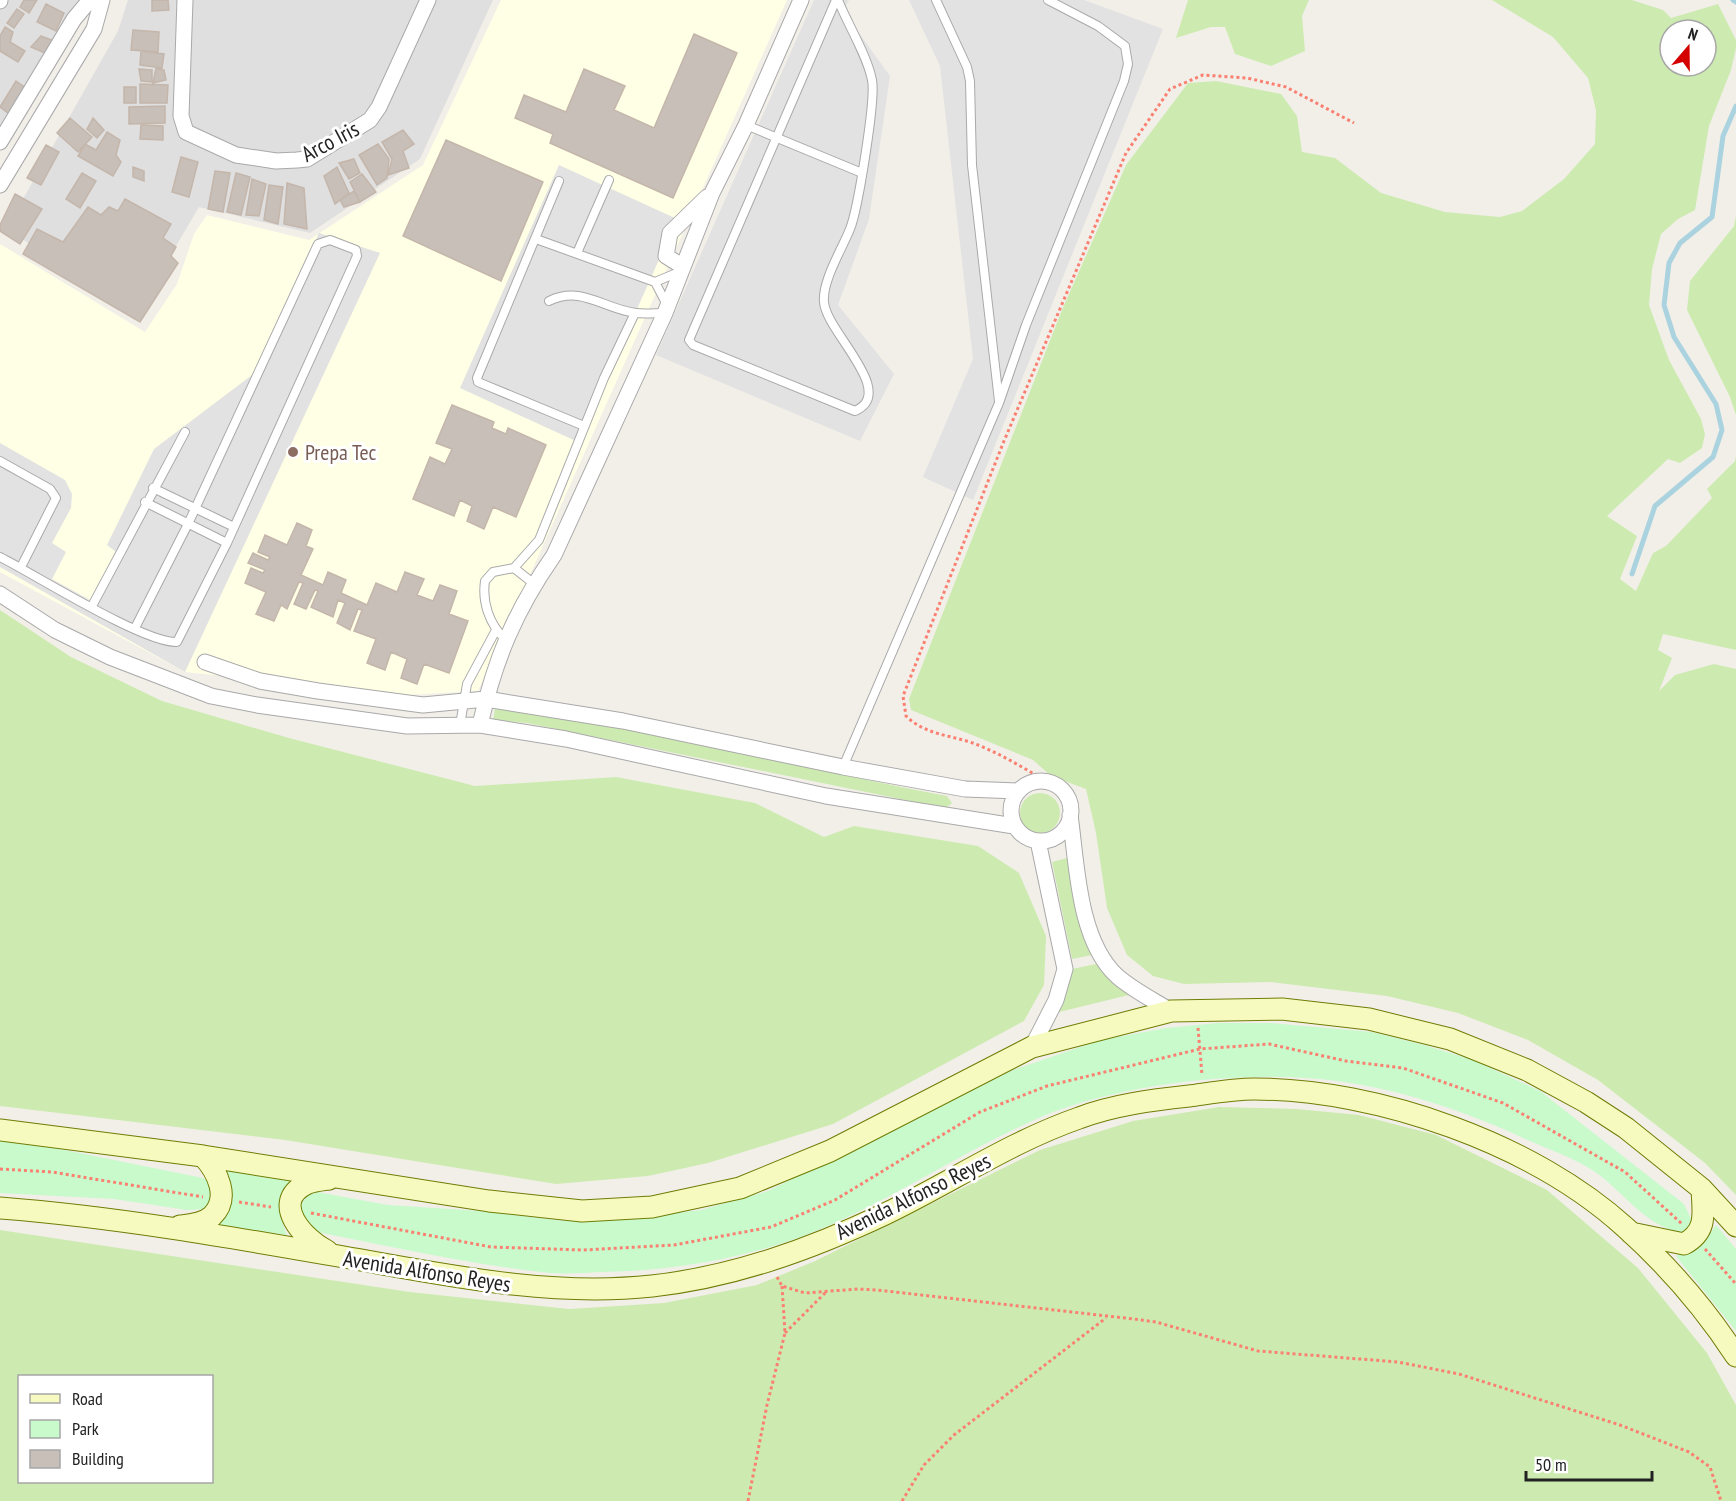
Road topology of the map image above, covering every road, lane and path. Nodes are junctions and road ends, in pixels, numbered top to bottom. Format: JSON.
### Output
{"nodes":[{"id":1,"x":90,"y":0,"type":"edge"},
{"id":2,"x":102,"y":0,"type":"edge"},
{"id":3,"x":185,"y":0,"type":"edge"},
{"id":4,"x":428,"y":0,"type":"edge"},
{"id":5,"x":801,"y":0,"type":"edge"},
{"id":6,"x":837,"y":0,"type":"edge"},
{"id":7,"x":936,"y":0,"type":"edge"},
{"id":8,"x":1048,"y":0,"type":"edge"},
{"id":9,"x":1354,"y":123,"type":"dead end"},
{"id":10,"x":746,"y":125,"type":"junction"},
{"id":11,"x":2,"y":133,"type":"edge"},
{"id":12,"x":776,"y":137,"type":"junction"},
{"id":13,"x":862,"y":172,"type":"junction"},
{"id":14,"x":609,"y":180,"type":"dead end"},
{"id":15,"x":559,"y":181,"type":"dead end"},
{"id":16,"x":0,"y":185,"type":"edge"},
{"id":17,"x":712,"y":193,"type":"junction"},
{"id":18,"x":536,"y":240,"type":"junction"},
{"id":19,"x":577,"y":253,"type":"junction"},
{"id":20,"x":680,"y":269,"type":"junction"},
{"id":21,"x":655,"y":282,"type":"junction"},
{"id":22,"x":549,"y":301,"type":"dead end"},
{"id":23,"x":666,"y":310,"type":"junction"},
{"id":24,"x":635,"y":313,"type":"junction"},
{"id":25,"x":999,"y":403,"type":"junction"},
{"id":26,"x":584,"y":426,"type":"junction"},
{"id":27,"x":185,"y":432,"type":"dead end"},
{"id":28,"x":0,"y":461,"type":"edge"},
{"id":29,"x":153,"y":488,"type":"junction"},
{"id":30,"x":145,"y":502,"type":"junction"},
{"id":31,"x":195,"y":508,"type":"junction"},
{"id":32,"x":188,"y":524,"type":"junction"},
{"id":33,"x":234,"y":527,"type":"junction"},
{"id":34,"x":227,"y":543,"type":"junction"},
{"id":35,"x":0,"y":557,"type":"edge"},
{"id":36,"x":21,"y":567,"type":"junction"},
{"id":37,"x":514,"y":568,"type":"junction"},
{"id":38,"x":533,"y":584,"type":"junction"},
{"id":39,"x":0,"y":594,"type":"edge"},
{"id":40,"x":92,"y":606,"type":"junction"},
{"id":41,"x":135,"y":628,"type":"junction"},
{"id":42,"x":500,"y":634,"type":"junction"},
{"id":43,"x":205,"y":662,"type":"dead end"},
{"id":44,"x":260,"y":681,"type":"junction"},
{"id":45,"x":486,"y":699,"type":"junction"},
{"id":46,"x":462,"y":700,"type":"junction"},
{"id":47,"x":257,"y":705,"type":"junction"},
{"id":48,"x":460,"y":725,"type":"junction"},
{"id":49,"x":480,"y":725,"type":"junction"},
{"id":50,"x":843,"y":767,"type":"junction"},
{"id":51,"x":1048,"y":782,"type":"junction"},
{"id":52,"x":1019,"y":791,"type":"junction"},
{"id":53,"x":1070,"y":815,"type":"junction"},
{"id":54,"x":1014,"y":826,"type":"junction"},
{"id":55,"x":1038,"y":841,"type":"junction"},
{"id":56,"x":1171,"y":1011,"type":"junction"},
{"id":57,"x":1196,"y":1011,"type":"junction"},
{"id":58,"x":1032,"y":1047,"type":"junction"},
{"id":59,"x":1200,"y":1049,"type":"junction"},
{"id":60,"x":1204,"y":1094,"type":"junction"},
{"id":61,"x":0,"y":1130,"type":"edge"},
{"id":62,"x":203,"y":1156,"type":"junction"},
{"id":63,"x":0,"y":1169,"type":"edge"},
{"id":64,"x":342,"y":1177,"type":"junction"},
{"id":65,"x":1702,"y":1189,"type":"junction"},
{"id":66,"x":220,"y":1200,"type":"junction"},
{"id":67,"x":0,"y":1208,"type":"edge"},
{"id":68,"x":290,"y":1209,"type":"junction"},
{"id":69,"x":1736,"y":1226,"type":"edge"},
{"id":70,"x":171,"y":1228,"type":"junction"},
{"id":71,"x":1632,"y":1233,"type":"junction"},
{"id":72,"x":1696,"y":1238,"type":"junction"},
{"id":73,"x":335,"y":1256,"type":"junction"},
{"id":74,"x":770,"y":1262,"type":"junction"},
{"id":75,"x":1736,"y":1284,"type":"edge"},
{"id":76,"x":782,"y":1286,"type":"junction"},
{"id":77,"x":826,"y":1292,"type":"junction"},
{"id":78,"x":1107,"y":1316,"type":"junction"},
{"id":79,"x":785,"y":1333,"type":"junction"},
{"id":80,"x":1736,"y":1356,"type":"edge"},
{"id":81,"x":748,"y":1501,"type":"edge"},
{"id":82,"x":902,"y":1501,"type":"edge"},
{"id":83,"x":1721,"y":1501,"type":"edge"}],
"edges":[{"from":1,"to":11,"type":"street"},
{"from":2,"to":16,"type":"street"},
{"from":3,"to":4,"type":"street","name":"Arco Iris"},
{"from":5,"to":10,"type":"street"},
{"from":6,"to":12,"type":"lane"},
{"from":6,"to":13,"type":"lane"},
{"from":7,"to":25,"type":"lane"},
{"from":8,"to":25,"type":"lane"},
{"from":9,"to":51,"type":"path"},
{"from":10,"to":12,"type":"lane"},
{"from":10,"to":17,"type":"street"},
{"from":12,"to":13,"type":"lane"},
{"from":12,"to":13,"type":"lane"},
{"from":14,"to":19,"type":"lane"},
{"from":15,"to":18,"type":"lane"},
{"from":17,"to":20,"type":"street"},
{"from":17,"to":20,"type":"street"},
{"from":18,"to":19,"type":"lane"},
{"from":18,"to":26,"type":"lane"},
{"from":19,"to":21,"type":"lane"},
{"from":20,"to":21,"type":"lane"},
{"from":20,"to":23,"type":"street"},
{"from":21,"to":23,"type":"lane"},
{"from":22,"to":24,"type":"lane"},
{"from":23,"to":24,"type":"lane"},
{"from":23,"to":38,"type":"street"},
{"from":24,"to":26,"type":"lane"},
{"from":25,"to":50,"type":"lane"},
{"from":26,"to":37,"type":"lane"},
{"from":27,"to":29,"type":"lane"},
{"from":28,"to":36,"type":"lane"},
{"from":29,"to":30,"type":"lane"},
{"from":29,"to":31,"type":"lane"},
{"from":30,"to":32,"type":"lane"},
{"from":30,"to":40,"type":"lane"},
{"from":31,"to":32,"type":"lane"},
{"from":31,"to":33,"type":"lane"},
{"from":31,"to":33,"type":"lane"},
{"from":32,"to":34,"type":"lane"},
{"from":32,"to":41,"type":"lane"},
{"from":33,"to":34,"type":"lane"},
{"from":34,"to":41,"type":"lane"},
{"from":35,"to":36,"type":"lane"},
{"from":36,"to":40,"type":"lane"},
{"from":37,"to":38,"type":"lane"},
{"from":37,"to":42,"type":"lane"},
{"from":38,"to":42,"type":"street"},
{"from":39,"to":47,"type":"street"},
{"from":40,"to":41,"type":"lane"},
{"from":42,"to":45,"type":"street"},
{"from":42,"to":46,"type":"lane"},
{"from":43,"to":44,"type":"street"},
{"from":44,"to":46,"type":"street"},
{"from":44,"to":47,"type":"street"},
{"from":45,"to":46,"type":"street"},
{"from":45,"to":49,"type":"street"},
{"from":45,"to":50,"type":"street"},
{"from":46,"to":48,"type":"lane"},
{"from":47,"to":48,"type":"street"},
{"from":48,"to":49,"type":"street"},
{"from":49,"to":54,"type":"street"},
{"from":50,"to":52,"type":"street"},
{"from":51,"to":52,"type":"street"},
{"from":51,"to":53,"type":"street"},
{"from":52,"to":54,"type":"street"},
{"from":53,"to":55,"type":"street"},
{"from":53,"to":56,"type":"street"},
{"from":54,"to":55,"type":"street"},
{"from":55,"to":58,"type":"street"},
{"from":56,"to":57,"type":"main road"},
{"from":56,"to":58,"type":"main road"},
{"from":57,"to":59,"type":"path"},
{"from":57,"to":65,"type":"main road"},
{"from":58,"to":64,"type":"main road"},
{"from":59,"to":60,"type":"path"},
{"from":59,"to":68,"type":"path"},
{"from":59,"to":72,"type":"path"},
{"from":60,"to":71,"type":"main road","name":"Avenida Alfonso Reyes"},
{"from":60,"to":74,"type":"main road","name":"Avenida Alfonso Reyes"},
{"from":61,"to":62,"type":"main road"},
{"from":62,"to":64,"type":"main road"},
{"from":62,"to":66,"type":"main road"},
{"from":63,"to":66,"type":"path"},
{"from":64,"to":68,"type":"main road"},
{"from":65,"to":69,"type":"main road"},
{"from":65,"to":72,"type":"main road"},
{"from":66,"to":68,"type":"path"},
{"from":66,"to":70,"type":"main road"},
{"from":67,"to":70,"type":"main road","name":"Avenida Alfonso Reyes"},
{"from":68,"to":73,"type":"main road"},
{"from":70,"to":73,"type":"main road","name":"Avenida Alfonso Reyes"},
{"from":71,"to":72,"type":"main road"},
{"from":71,"to":80,"type":"main road","name":"Avenida Alfonso Reyes"},
{"from":72,"to":75,"type":"path"},
{"from":73,"to":74,"type":"main road","name":"Avenida Alfonso Reyes"},
{"from":74,"to":76,"type":"path"},
{"from":76,"to":77,"type":"path"},
{"from":76,"to":79,"type":"path"},
{"from":77,"to":78,"type":"path"},
{"from":77,"to":79,"type":"path"},
{"from":78,"to":82,"type":"path"},
{"from":78,"to":83,"type":"path"},
{"from":79,"to":81,"type":"path"}]}
